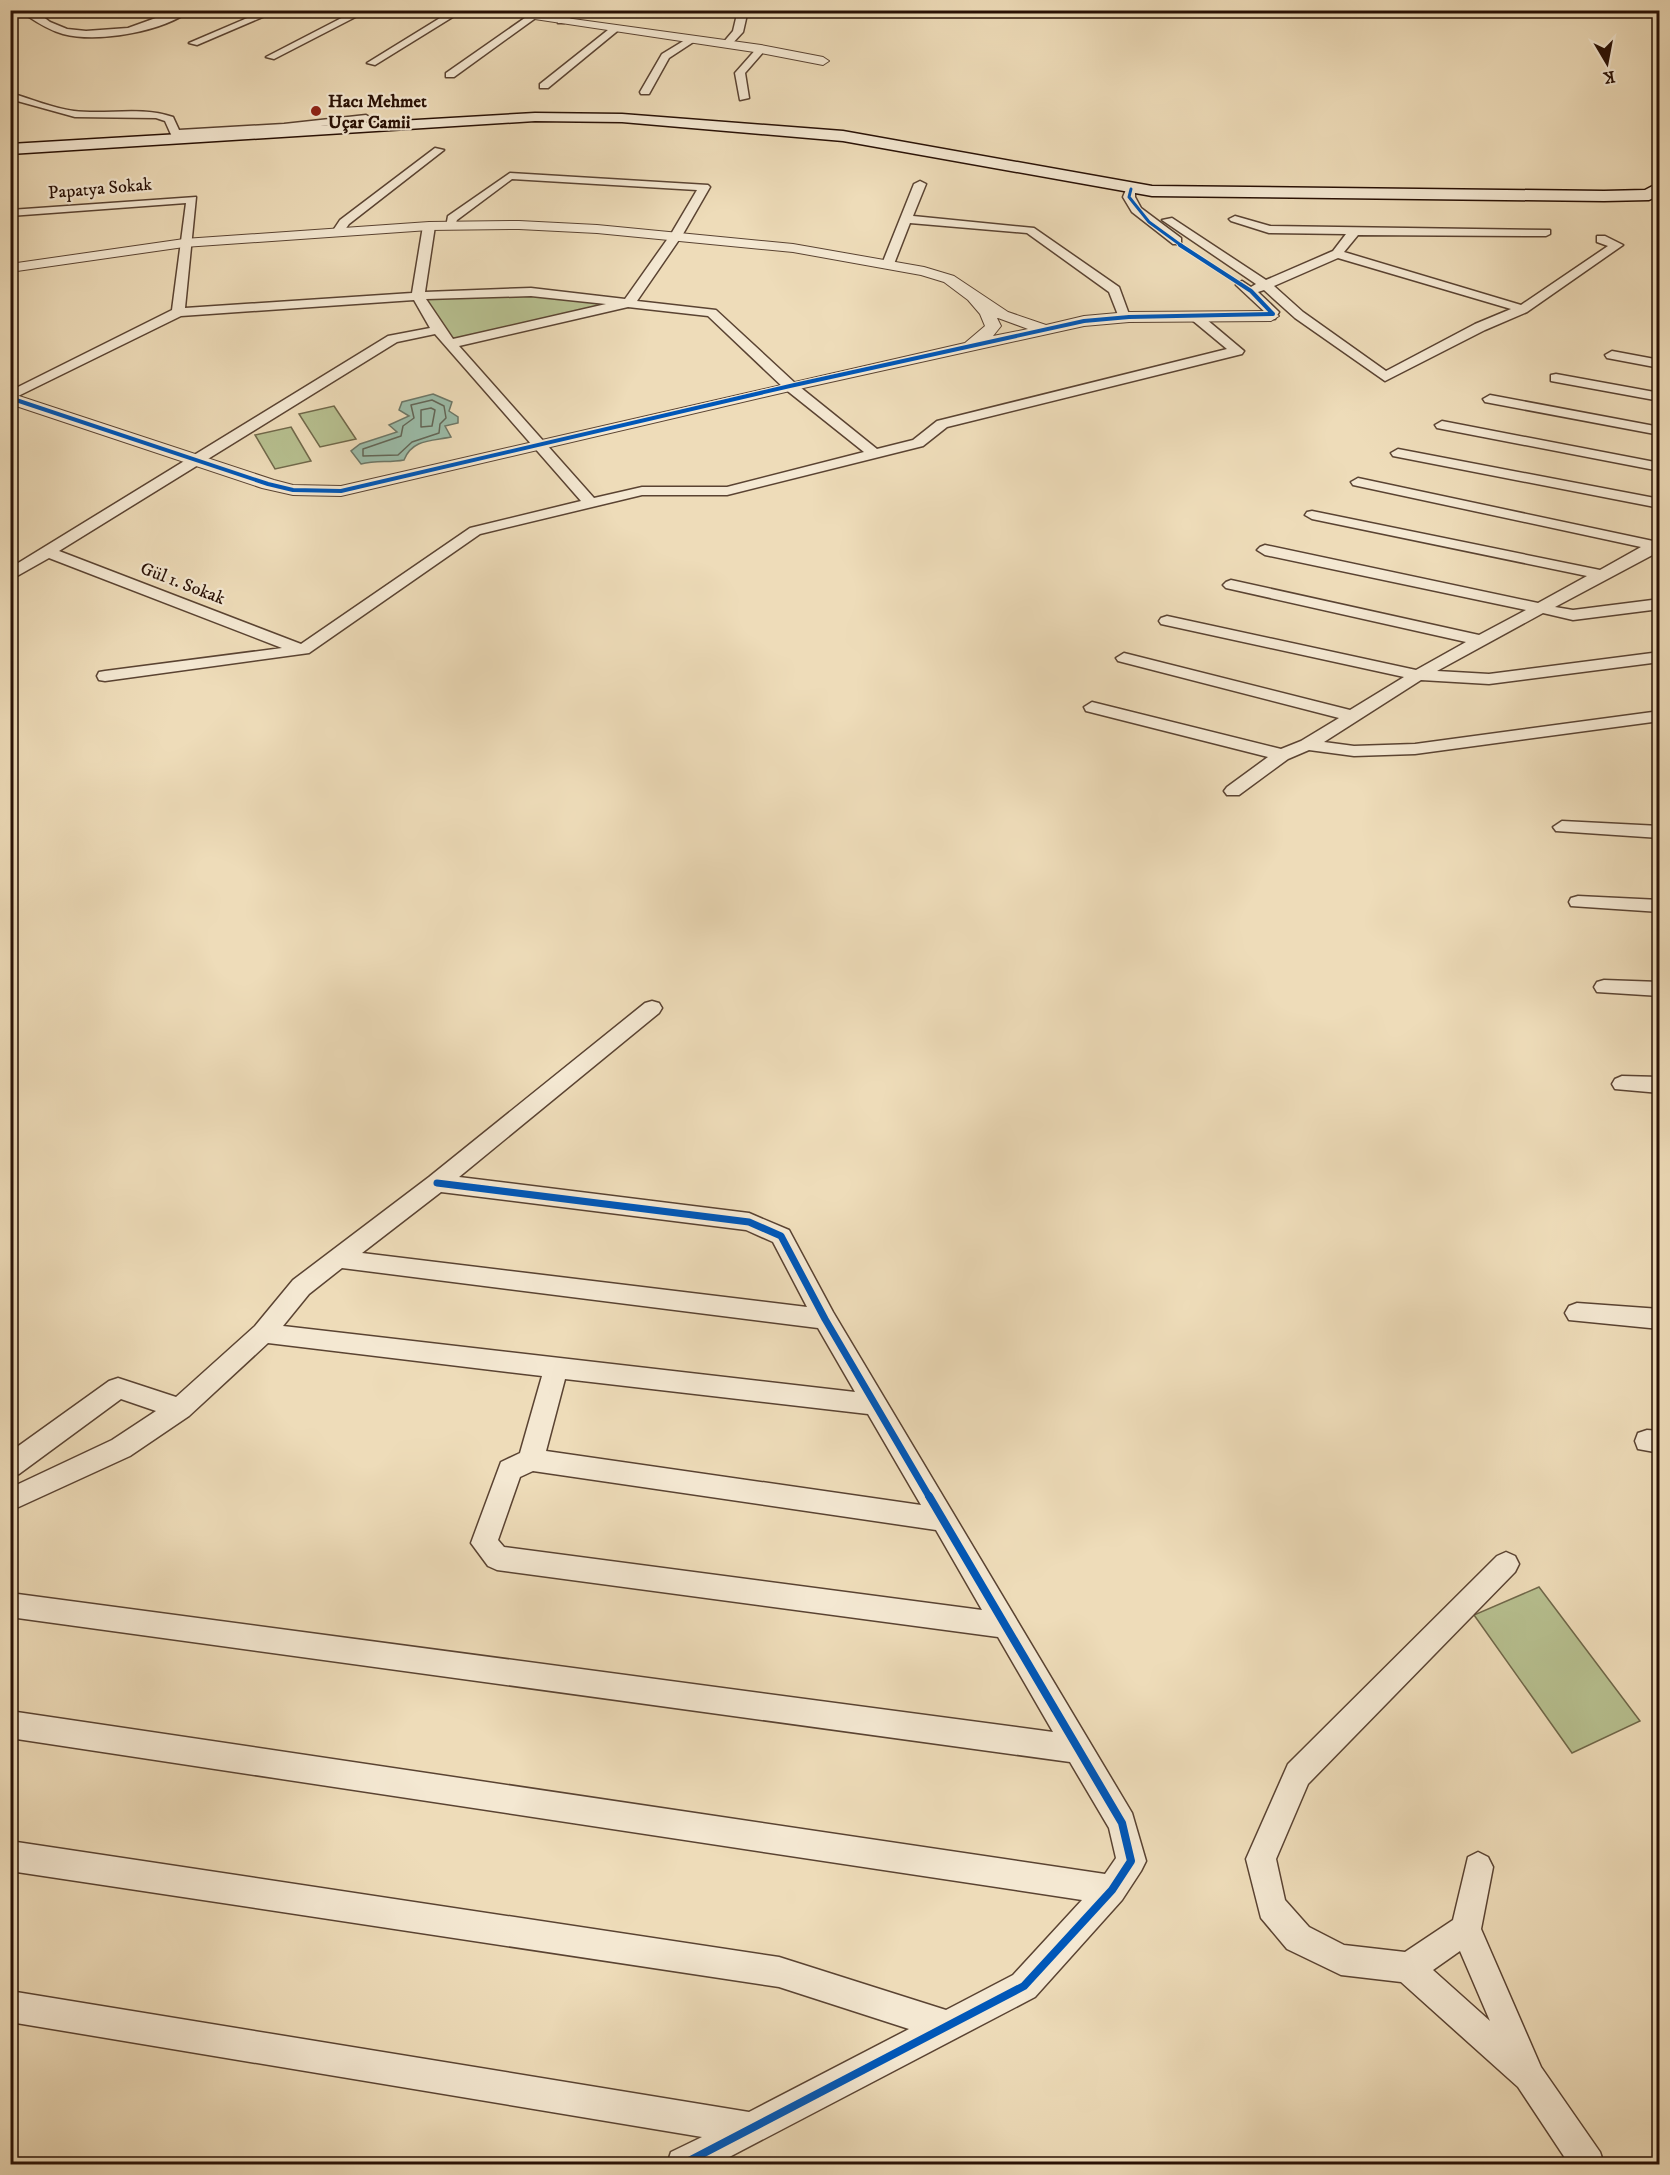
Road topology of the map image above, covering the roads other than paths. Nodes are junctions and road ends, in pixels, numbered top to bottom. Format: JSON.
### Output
{"nodes":[{"id":1,"x":30,"y":10,"type":"edge"},
{"id":2,"x":187,"y":10,"type":"edge"},
{"id":3,"x":275,"y":10,"type":"edge"},
{"id":4,"x":365,"y":10,"type":"edge"},
{"id":5,"x":460,"y":10,"type":"edge"},
{"id":6,"x":578,"y":10,"type":"edge"},
{"id":7,"x":743,"y":10,"type":"edge"},
{"id":8,"x":483,"y":11,"type":"edge"},
{"id":9,"x":532,"y":17,"type":"junction"},
{"id":10,"x":561,"y":21,"type":"junction"},
{"id":11,"x":616,"y":28,"type":"junction"},
{"id":12,"x":693,"y":39,"type":"junction"},
{"id":13,"x":194,"y":43,"type":"dead end"},
{"id":14,"x":727,"y":44,"type":"junction"},
{"id":15,"x":760,"y":49,"type":"junction"},
{"id":16,"x":271,"y":57,"type":"dead end"},
{"id":17,"x":823,"y":61,"type":"dead end"},
{"id":18,"x":372,"y":63,"type":"dead end"},
{"id":19,"x":450,"y":75,"type":"dead end"},
{"id":20,"x":544,"y":86,"type":"dead end"},
{"id":21,"x":645,"y":92,"type":"dead end"},
{"id":22,"x":10,"y":96,"type":"edge"},
{"id":23,"x":744,"y":98,"type":"dead end"},
{"id":24,"x":366,"y":118,"type":"dead end"},
{"id":25,"x":510,"y":121,"type":"junction"},
{"id":26,"x":177,"y":136,"type":"junction"},
{"id":27,"x":10,"y":149,"type":"edge"},
{"id":28,"x":439,"y":150,"type":"dead end"},
{"id":29,"x":10,"y":154,"type":"edge"},
{"id":30,"x":920,"y":184,"type":"dead end"},
{"id":31,"x":1131,"y":189,"type":"junction"},
{"id":32,"x":1656,"y":193,"type":"edge"},
{"id":33,"x":10,"y":213,"type":"edge"},
{"id":34,"x":906,"y":219,"type":"junction"},
{"id":35,"x":1235,"y":219,"type":"dead end"},
{"id":36,"x":1168,"y":220,"type":"dead end"},
{"id":37,"x":450,"y":225,"type":"junction"},
{"id":38,"x":429,"y":226,"type":"junction"},
{"id":39,"x":1355,"y":231,"type":"junction"},
{"id":40,"x":338,"y":232,"type":"junction"},
{"id":41,"x":1546,"y":232,"type":"dead end"},
{"id":42,"x":675,"y":236,"type":"junction"},
{"id":43,"x":1601,"y":239,"type":"dead end"},
{"id":44,"x":184,"y":243,"type":"junction"},
{"id":45,"x":1337,"y":254,"type":"junction"},
{"id":46,"x":888,"y":264,"type":"junction"},
{"id":47,"x":10,"y":268,"type":"edge"},
{"id":48,"x":1267,"y":286,"type":"junction"},
{"id":49,"x":1250,"y":291,"type":"junction"},
{"id":50,"x":418,"y":296,"type":"junction"},
{"id":51,"x":973,"y":297,"type":"junction"},
{"id":52,"x":628,"y":303,"type":"junction"},
{"id":53,"x":1523,"y":309,"type":"junction"},
{"id":54,"x":178,"y":312,"type":"junction"},
{"id":55,"x":1271,"y":316,"type":"joint"},
{"id":56,"x":1124,"y":317,"type":"junction"},
{"id":57,"x":1196,"y":317,"type":"junction"},
{"id":58,"x":993,"y":322,"type":"junction"},
{"id":59,"x":438,"y":330,"type":"junction"},
{"id":60,"x":1035,"y":331,"type":"junction"},
{"id":61,"x":450,"y":344,"type":"junction"},
{"id":62,"x":968,"y":346,"type":"junction"},
{"id":63,"x":1612,"y":355,"type":"dead end"},
{"id":64,"x":1659,"y":364,"type":"edge"},
{"id":65,"x":1556,"y":378,"type":"dead end"},
{"id":66,"x":790,"y":386,"type":"junction"},
{"id":67,"x":10,"y":397,"type":"edge"},
{"id":68,"x":1659,"y":397,"type":"edge"},
{"id":69,"x":1490,"y":399,"type":"dead end"},
{"id":70,"x":1442,"y":425,"type":"dead end"},
{"id":71,"x":1659,"y":431,"type":"edge"},
{"id":72,"x":537,"y":446,"type":"junction"},
{"id":73,"x":1398,"y":453,"type":"dead end"},
{"id":74,"x":875,"y":454,"type":"junction"},
{"id":75,"x":198,"y":461,"type":"junction"},
{"id":76,"x":1659,"y":467,"type":"edge"},
{"id":77,"x":1358,"y":482,"type":"dead end"},
{"id":78,"x":590,"y":503,"type":"junction"},
{"id":79,"x":1659,"y":504,"type":"edge"},
{"id":80,"x":1312,"y":515,"type":"dead end"},
{"id":81,"x":1658,"y":546,"type":"edge"},
{"id":82,"x":1265,"y":550,"type":"dead end"},
{"id":83,"x":48,"y":552,"type":"junction"},
{"id":84,"x":10,"y":575,"type":"edge"},
{"id":85,"x":1603,"y":575,"type":"junction"},
{"id":86,"x":1231,"y":585,"type":"dead end"},
{"id":87,"x":1659,"y":604,"type":"edge"},
{"id":88,"x":1542,"y":609,"type":"junction"},
{"id":89,"x":1167,"y":621,"type":"dead end"},
{"id":90,"x":1482,"y":641,"type":"junction"},
{"id":91,"x":303,"y":650,"type":"junction"},
{"id":92,"x":1659,"y":657,"type":"edge"},
{"id":93,"x":1124,"y":658,"type":"dead end"},
{"id":94,"x":1418,"y":675,"type":"junction"},
{"id":95,"x":105,"y":676,"type":"dead end"},
{"id":96,"x":1092,"y":707,"type":"dead end"},
{"id":97,"x":1352,"y":716,"type":"junction"},
{"id":98,"x":1659,"y":716,"type":"edge"},
{"id":99,"x":1307,"y":744,"type":"junction"},
{"id":100,"x":1281,"y":754,"type":"junction"},
{"id":101,"x":1233,"y":791,"type":"dead end"},
{"id":102,"x":1562,"y":827,"type":"dead end"},
{"id":103,"x":1659,"y":832,"type":"edge"},
{"id":104,"x":1578,"y":902,"type":"dead end"},
{"id":105,"x":1659,"y":906,"type":"edge"},
{"id":106,"x":1604,"y":987,"type":"dead end"},
{"id":107,"x":1659,"y":989,"type":"edge"},
{"id":108,"x":652,"y":1008,"type":"dead end"},
{"id":109,"x":1622,"y":1084,"type":"dead end"},
{"id":110,"x":1659,"y":1085,"type":"edge"},
{"id":111,"x":437,"y":1183,"type":"junction"},
{"id":112,"x":341,"y":1259,"type":"junction"},
{"id":113,"x":1577,"y":1313,"type":"dead end"},
{"id":114,"x":825,"y":1318,"type":"junction"},
{"id":115,"x":1659,"y":1319,"type":"edge"},
{"id":116,"x":263,"y":1333,"type":"junction"},
{"id":117,"x":556,"y":1367,"type":"junction"},
{"id":118,"x":876,"y":1405,"type":"junction"},
{"id":119,"x":180,"y":1409,"type":"junction"},
{"id":120,"x":531,"y":1460,"type":"junction"},
{"id":121,"x":10,"y":1466,"type":"edge"},
{"id":122,"x":10,"y":1500,"type":"edge"},
{"id":123,"x":944,"y":1520,"type":"junction"},
{"id":124,"x":1506,"y":1564,"type":"dead end"},
{"id":125,"x":10,"y":1605,"type":"edge"},
{"id":126,"x":1006,"y":1626,"type":"junction"},
{"id":127,"x":10,"y":1724,"type":"edge"},
{"id":128,"x":1078,"y":1749,"type":"junction"},
{"id":129,"x":10,"y":1856,"type":"edge"},
{"id":130,"x":1478,"y":1867,"type":"dead end"},
{"id":131,"x":1112,"y":1890,"type":"junction"},
{"id":132,"x":1466,"y":1929,"type":"junction"},
{"id":133,"x":1408,"y":1968,"type":"junction"},
{"id":134,"x":10,"y":2006,"type":"edge"},
{"id":135,"x":947,"y":2026,"type":"junction"},
{"id":136,"x":1530,"y":2078,"type":"junction"},
{"id":137,"x":752,"y":2129,"type":"junction"},
{"id":138,"x":683,"y":2164,"type":"edge"},
{"id":139,"x":1588,"y":2164,"type":"edge"}],
"edges":[{"from":1,"to":2,"type":"street"},
{"from":3,"to":13,"type":"street"},
{"from":4,"to":16,"type":"street"},
{"from":5,"to":18,"type":"street"},
{"from":6,"to":10,"type":"street"},
{"from":7,"to":14,"type":"street"},
{"from":8,"to":9,"type":"street"},
{"from":9,"to":10,"type":"street"},
{"from":9,"to":19,"type":"street"},
{"from":10,"to":11,"type":"street"},
{"from":11,"to":12,"type":"street"},
{"from":11,"to":20,"type":"street"},
{"from":12,"to":14,"type":"street"},
{"from":12,"to":21,"type":"street"},
{"from":14,"to":15,"type":"street"},
{"from":15,"to":17,"type":"street"},
{"from":15,"to":23,"type":"street"},
{"from":22,"to":26,"type":"street"},
{"from":24,"to":26,"type":"street"},
{"from":25,"to":26,"type":"main road"},
{"from":25,"to":29,"type":"main road"},
{"from":25,"to":31,"type":"main road"},
{"from":26,"to":27,"type":"main road"},
{"from":28,"to":40,"type":"street"},
{"from":30,"to":34,"type":"street"},
{"from":31,"to":32,"type":"main road"},
{"from":31,"to":49,"type":"street"},
{"from":33,"to":44,"type":"street","name":"Papatya Sokak"},
{"from":34,"to":46,"type":"street"},
{"from":34,"to":56,"type":"street"},
{"from":35,"to":39,"type":"street"},
{"from":36,"to":48,"type":"street"},
{"from":37,"to":38,"type":"street"},
{"from":37,"to":42,"type":"street"},
{"from":37,"to":42,"type":"street"},
{"from":38,"to":40,"type":"street"},
{"from":38,"to":50,"type":"street"},
{"from":39,"to":41,"type":"street"},
{"from":39,"to":45,"type":"street"},
{"from":40,"to":44,"type":"street"},
{"from":42,"to":46,"type":"street"},
{"from":42,"to":52,"type":"street"},
{"from":43,"to":53,"type":"street"},
{"from":44,"to":47,"type":"street"},
{"from":44,"to":54,"type":"street"},
{"from":45,"to":48,"type":"street"},
{"from":45,"to":53,"type":"street"},
{"from":46,"to":51,"type":"street"},
{"from":48,"to":49,"type":"street"},
{"from":48,"to":53,"type":"street"},
{"from":49,"to":55,"type":"street"},
{"from":50,"to":52,"type":"street"},
{"from":50,"to":54,"type":"street"},
{"from":50,"to":59,"type":"street"},
{"from":51,"to":58,"type":"street"},
{"from":51,"to":60,"type":"street"},
{"from":52,"to":61,"type":"street"},
{"from":52,"to":66,"type":"street"},
{"from":54,"to":67,"type":"street"},
{"from":55,"to":57,"type":"street"},
{"from":56,"to":57,"type":"street"},
{"from":56,"to":60,"type":"street"},
{"from":57,"to":74,"type":"street"},
{"from":58,"to":60,"type":"street"},
{"from":58,"to":62,"type":"street"},
{"from":59,"to":61,"type":"street"},
{"from":59,"to":75,"type":"street"},
{"from":60,"to":62,"type":"street"},
{"from":61,"to":72,"type":"street"},
{"from":62,"to":66,"type":"street"},
{"from":63,"to":64,"type":"street"},
{"from":65,"to":68,"type":"street"},
{"from":66,"to":72,"type":"street"},
{"from":66,"to":74,"type":"street"},
{"from":67,"to":75,"type":"street"},
{"from":69,"to":71,"type":"street"},
{"from":70,"to":76,"type":"street"},
{"from":72,"to":75,"type":"street"},
{"from":72,"to":78,"type":"street"},
{"from":73,"to":79,"type":"street"},
{"from":74,"to":78,"type":"street"},
{"from":75,"to":83,"type":"street"},
{"from":77,"to":81,"type":"street"},
{"from":78,"to":91,"type":"street"},
{"from":80,"to":85,"type":"street"},
{"from":81,"to":85,"type":"street"},
{"from":82,"to":88,"type":"street"},
{"from":83,"to":84,"type":"street"},
{"from":83,"to":91,"type":"street","name":"Gül 1. Sokak"},
{"from":85,"to":88,"type":"street"},
{"from":86,"to":90,"type":"street"},
{"from":87,"to":88,"type":"street"},
{"from":88,"to":90,"type":"street"},
{"from":89,"to":94,"type":"street"},
{"from":90,"to":94,"type":"street"},
{"from":91,"to":95,"type":"street"},
{"from":92,"to":94,"type":"street"},
{"from":93,"to":97,"type":"street"},
{"from":94,"to":97,"type":"street"},
{"from":96,"to":100,"type":"street"},
{"from":97,"to":99,"type":"street"},
{"from":98,"to":99,"type":"street"},
{"from":99,"to":100,"type":"street"},
{"from":100,"to":101,"type":"street"},
{"from":102,"to":103,"type":"street"},
{"from":104,"to":105,"type":"street"},
{"from":106,"to":107,"type":"street"},
{"from":108,"to":111,"type":"street"},
{"from":109,"to":110,"type":"street"},
{"from":111,"to":112,"type":"street"},
{"from":111,"to":114,"type":"street"},
{"from":112,"to":114,"type":"street"},
{"from":112,"to":116,"type":"street"},
{"from":113,"to":115,"type":"street"},
{"from":114,"to":118,"type":"street"},
{"from":116,"to":117,"type":"street"},
{"from":116,"to":119,"type":"street"},
{"from":117,"to":118,"type":"street"},
{"from":117,"to":120,"type":"street"},
{"from":118,"to":123,"type":"street"},
{"from":119,"to":121,"type":"street"},
{"from":119,"to":122,"type":"street"},
{"from":120,"to":123,"type":"street"},
{"from":120,"to":126,"type":"street"},
{"from":123,"to":126,"type":"street"},
{"from":124,"to":133,"type":"street"},
{"from":125,"to":128,"type":"street"},
{"from":126,"to":128,"type":"street"},
{"from":127,"to":131,"type":"street"},
{"from":128,"to":131,"type":"street"},
{"from":129,"to":135,"type":"street"},
{"from":130,"to":132,"type":"street"},
{"from":131,"to":135,"type":"street"},
{"from":132,"to":133,"type":"street"},
{"from":132,"to":136,"type":"street"},
{"from":133,"to":136,"type":"street"},
{"from":134,"to":137,"type":"street"},
{"from":135,"to":137,"type":"street"},
{"from":136,"to":139,"type":"street"},
{"from":137,"to":138,"type":"street"}]}
